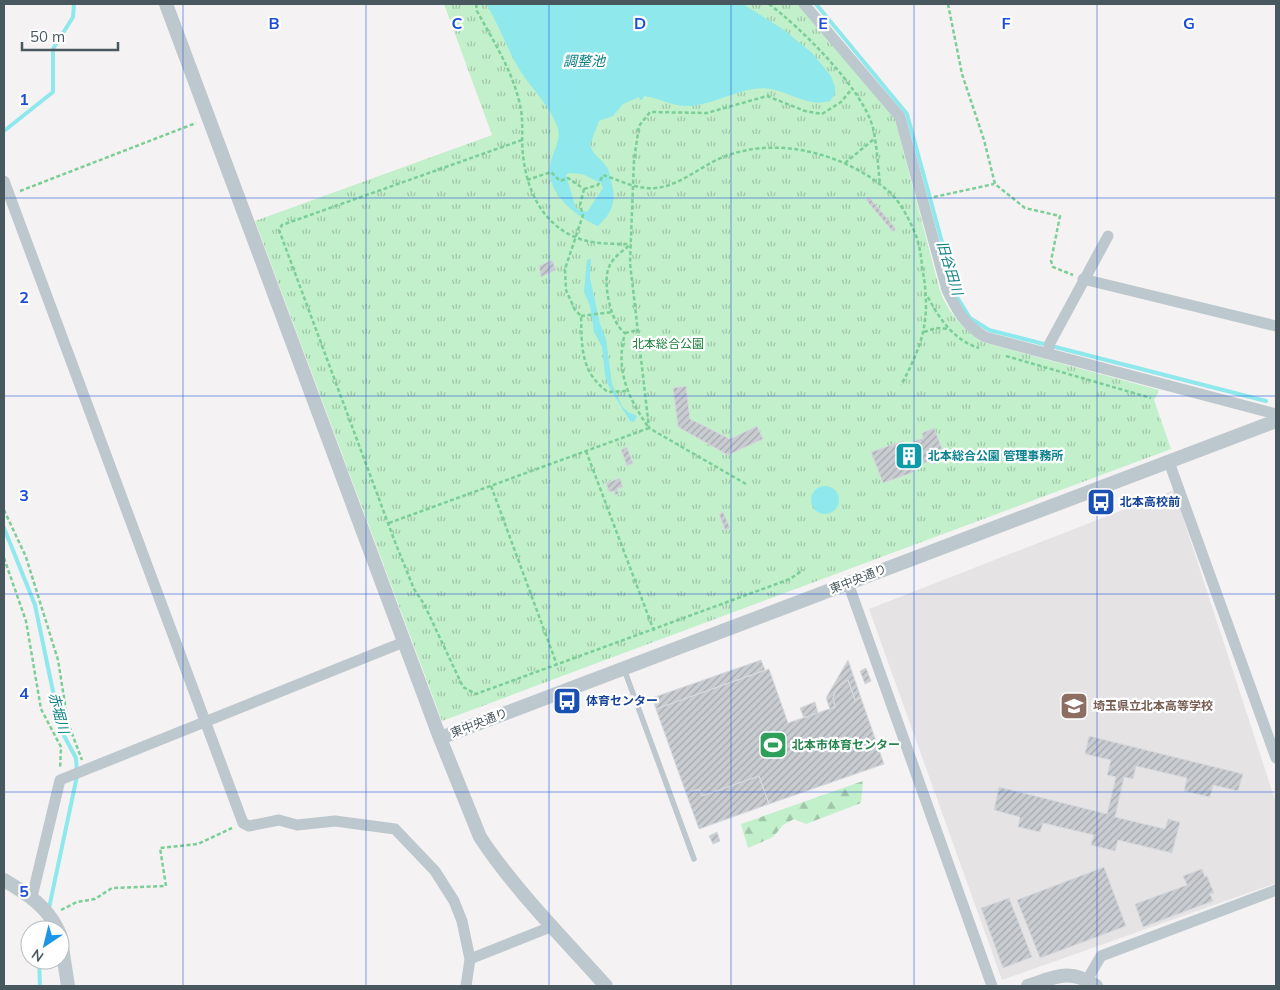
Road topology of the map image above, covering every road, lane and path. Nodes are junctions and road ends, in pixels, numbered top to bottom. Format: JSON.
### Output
{"nodes":[{"id":1,"x":166,"y":4,"type":"edge"},
{"id":2,"x":476,"y":4,"type":"edge"},
{"id":3,"x":769,"y":4,"type":"edge"},
{"id":4,"x":804,"y":4,"type":"edge"},
{"id":5,"x":948,"y":4,"type":"edge"},
{"id":6,"x":851,"y":90,"type":"junction"},
{"id":7,"x":208,"y":118,"type":"junction"},
{"id":8,"x":874,"y":139,"type":"junction"},
{"id":9,"x":522,"y":140,"type":"junction"},
{"id":10,"x":845,"y":163,"type":"junction"},
{"id":11,"x":527,"y":180,"type":"junction"},
{"id":12,"x":4,"y":181,"type":"edge"},
{"id":13,"x":632,"y":184,"type":"junction"},
{"id":14,"x":995,"y":184,"type":"junction"},
{"id":15,"x":880,"y":185,"type":"junction"},
{"id":16,"x":584,"y":189,"type":"junction"},
{"id":17,"x":9,"y":195,"type":"junction"},
{"id":18,"x":922,"y":200,"type":"junction"},
{"id":19,"x":576,"y":236,"type":"junction"},
{"id":20,"x":1108,"y":236,"type":"dead end"},
{"id":21,"x":631,"y":244,"type":"junction"},
{"id":22,"x":1083,"y":279,"type":"junction"},
{"id":23,"x":612,"y":312,"type":"junction"},
{"id":24,"x":581,"y":316,"type":"junction"},
{"id":25,"x":1276,"y":326,"type":"edge"},
{"id":26,"x":949,"y":329,"type":"dead end"},
{"id":27,"x":638,"y":330,"type":"junction"},
{"id":28,"x":924,"y":332,"type":"junction"},
{"id":29,"x":625,"y":333,"type":"junction"},
{"id":30,"x":1048,"y":353,"type":"junction"},
{"id":31,"x":901,"y":385,"type":"dead end"},
{"id":32,"x":627,"y":391,"type":"junction"},
{"id":33,"x":1276,"y":414,"type":"edge"},
{"id":34,"x":1276,"y":421,"type":"edge"},
{"id":35,"x":649,"y":428,"type":"junction"},
{"id":36,"x":586,"y":451,"type":"junction"},
{"id":37,"x":1169,"y":462,"type":"junction"},
{"id":38,"x":746,"y":484,"type":"dead end"},
{"id":39,"x":491,"y":486,"type":"junction"},
{"id":40,"x":4,"y":510,"type":"edge"},
{"id":41,"x":389,"y":523,"type":"junction"},
{"id":42,"x":4,"y":558,"type":"edge"},
{"id":43,"x":803,"y":570,"type":"dead end"},
{"id":44,"x":848,"y":583,"type":"junction"},
{"id":45,"x":654,"y":631,"type":"junction"},
{"id":46,"x":404,"y":642,"type":"junction"},
{"id":47,"x":557,"y":665,"type":"junction"},
{"id":48,"x":623,"y":668,"type":"junction"},
{"id":49,"x":206,"y":722,"type":"junction"},
{"id":50,"x":440,"y":738,"type":"junction"},
{"id":51,"x":1276,"y":758,"type":"edge"},
{"id":52,"x":86,"y":770,"type":"junction"},
{"id":53,"x":60,"y":780,"type":"junction"},
{"id":54,"x":243,"y":823,"type":"junction"},
{"id":55,"x":694,"y":859,"type":"dead end"},
{"id":56,"x":4,"y":880,"type":"edge"},
{"id":57,"x":1276,"y":890,"type":"edge"},
{"id":58,"x":32,"y":897,"type":"junction"},
{"id":59,"x":51,"y":915,"type":"junction"},
{"id":60,"x":53,"y":920,"type":"edge"},
{"id":61,"x":552,"y":926,"type":"junction"},
{"id":62,"x":470,"y":959,"type":"junction"},
{"id":63,"x":66,"y":970,"type":"edge"},
{"id":64,"x":1092,"y":983,"type":"edge"},
{"id":65,"x":68,"y":986,"type":"edge"},
{"id":66,"x":466,"y":986,"type":"edge"},
{"id":67,"x":606,"y":986,"type":"edge"},
{"id":68,"x":992,"y":986,"type":"edge"},
{"id":69,"x":1028,"y":986,"type":"edge"}],
"edges":[{"from":1,"to":7,"type":"street"},
{"from":2,"to":9,"type":"path"},
{"from":3,"to":6,"type":"path"},
{"from":4,"to":18,"type":"street"},
{"from":5,"to":14,"type":"path"},
{"from":6,"to":8,"type":"path"},
{"from":6,"to":13,"type":"path"},
{"from":7,"to":17,"type":"path"},
{"from":7,"to":46,"type":"street"},
{"from":8,"to":10,"type":"path"},
{"from":8,"to":15,"type":"path"},
{"from":9,"to":11,"type":"path"},
{"from":9,"to":41,"type":"path"},
{"from":10,"to":13,"type":"path"},
{"from":10,"to":15,"type":"path"},
{"from":11,"to":16,"type":"path"},
{"from":11,"to":19,"type":"path"},
{"from":12,"to":17,"type":"street"},
{"from":13,"to":16,"type":"path"},
{"from":13,"to":21,"type":"path"},
{"from":14,"to":18,"type":"path"},
{"from":14,"to":22,"type":"path"},
{"from":15,"to":28,"type":"path"},
{"from":16,"to":19,"type":"path"},
{"from":17,"to":49,"type":"street"},
{"from":18,"to":30,"type":"street"},
{"from":19,"to":21,"type":"path"},
{"from":19,"to":24,"type":"path"},
{"from":20,"to":22,"type":"street"},
{"from":21,"to":23,"type":"path"},
{"from":21,"to":27,"type":"path"},
{"from":22,"to":25,"type":"street"},
{"from":22,"to":30,"type":"street"},
{"from":23,"to":24,"type":"path"},
{"from":23,"to":29,"type":"path"},
{"from":24,"to":32,"type":"path"},
{"from":26,"to":28,"type":"path"},
{"from":27,"to":29,"type":"path"},
{"from":27,"to":35,"type":"path"},
{"from":28,"to":31,"type":"path"},
{"from":29,"to":32,"type":"path"},
{"from":30,"to":33,"type":"street"},
{"from":32,"to":35,"type":"path"},
{"from":34,"to":37,"type":"street","name":"東中央通り"},
{"from":35,"to":36,"type":"path"},
{"from":35,"to":38,"type":"path"},
{"from":36,"to":39,"type":"path"},
{"from":36,"to":45,"type":"path"},
{"from":37,"to":44,"type":"street","name":"東中央通り"},
{"from":37,"to":51,"type":"street"},
{"from":39,"to":41,"type":"path"},
{"from":39,"to":47,"type":"path"},
{"from":40,"to":52,"type":"path"},
{"from":41,"to":47,"type":"path"},
{"from":42,"to":53,"type":"path"},
{"from":43,"to":45,"type":"path"},
{"from":44,"to":48,"type":"street","name":"東中央通り"},
{"from":44,"to":68,"type":"street"},
{"from":45,"to":47,"type":"path"},
{"from":46,"to":49,"type":"street"},
{"from":46,"to":50,"type":"street"},
{"from":48,"to":50,"type":"street","name":"東中央通り"},
{"from":48,"to":55,"type":"lane"},
{"from":49,"to":52,"type":"street"},
{"from":49,"to":54,"type":"street"},
{"from":50,"to":61,"type":"street"},
{"from":52,"to":53,"type":"street"},
{"from":53,"to":58,"type":"street"},
{"from":54,"to":59,"type":"path"},
{"from":54,"to":62,"type":"street"},
{"from":56,"to":58,"type":"street"},
{"from":57,"to":64,"type":"street"},
{"from":58,"to":59,"type":"street"},
{"from":59,"to":60,"type":"street"},
{"from":61,"to":62,"type":"street"},
{"from":61,"to":67,"type":"street"},
{"from":62,"to":66,"type":"street"},
{"from":63,"to":65,"type":"street"},
{"from":64,"to":69,"type":"street"}]}
